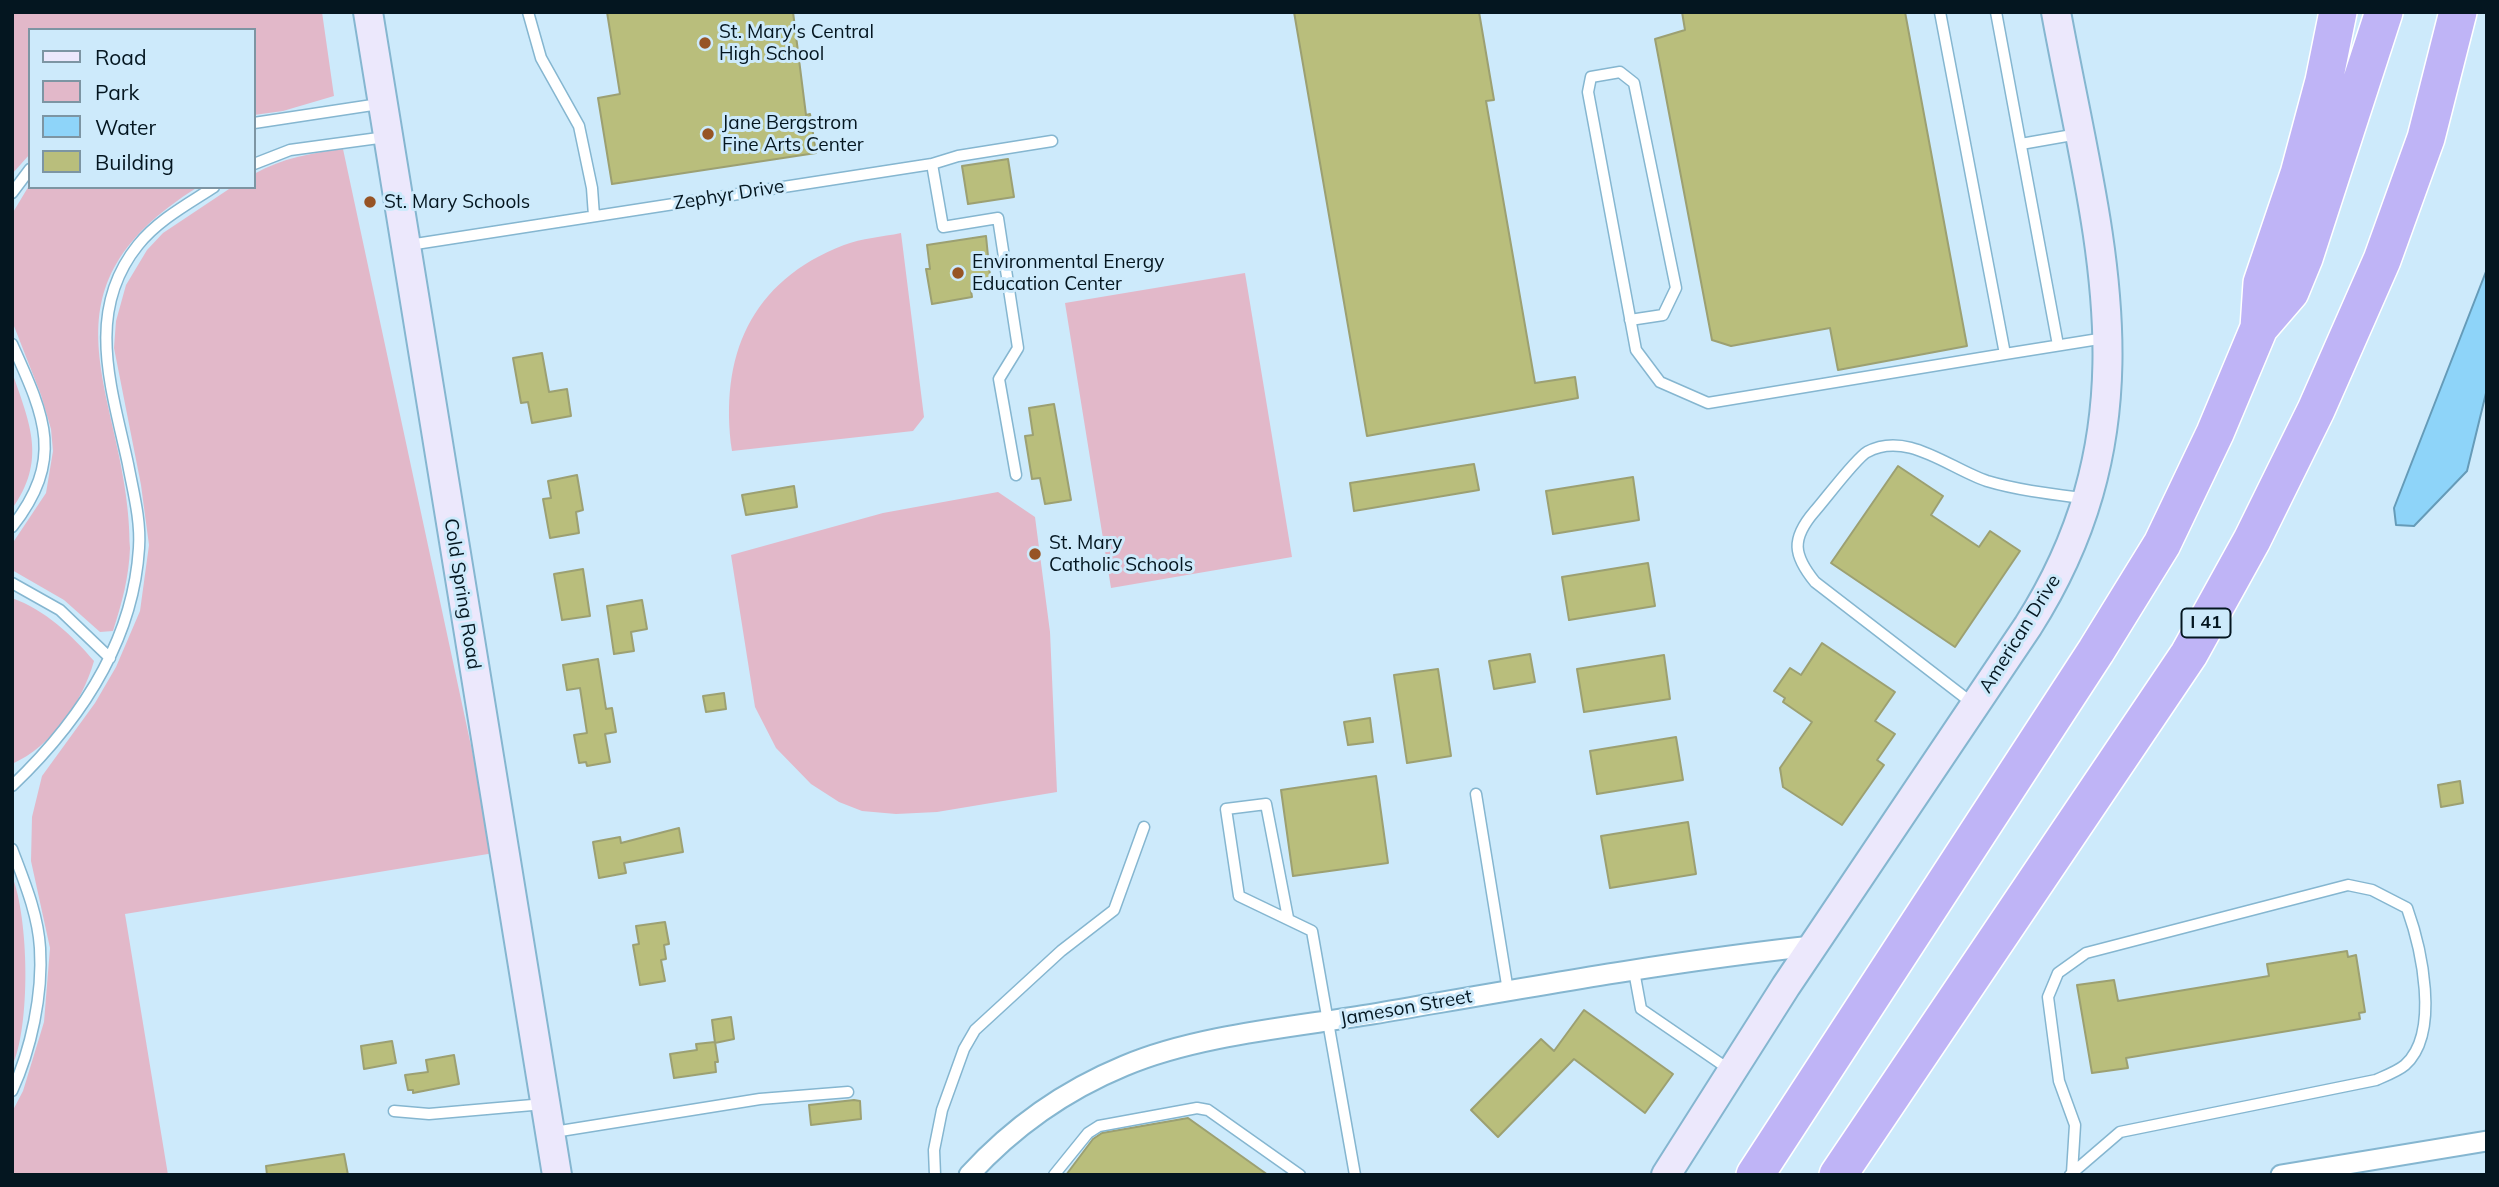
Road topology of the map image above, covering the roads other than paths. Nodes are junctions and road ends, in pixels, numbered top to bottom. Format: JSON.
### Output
{"nodes":[{"id":1,"x":368,"y":12,"type":"edge"},
{"id":2,"x":528,"y":12,"type":"edge"},
{"id":3,"x":1940,"y":12,"type":"edge"},
{"id":4,"x":1996,"y":12,"type":"edge"},
{"id":5,"x":2056,"y":12,"type":"edge"},
{"id":6,"x":2338,"y":12,"type":"edge"},
{"id":7,"x":2384,"y":12,"type":"edge"},
{"id":8,"x":2458,"y":12,"type":"edge"},
{"id":9,"x":383,"y":103,"type":"junction"},
{"id":10,"x":256,"y":123,"type":"edge"},
{"id":11,"x":2078,"y":134,"type":"junction"},
{"id":12,"x":388,"y":136,"type":"junction"},
{"id":13,"x":1052,"y":141,"type":"dead end"},
{"id":14,"x":2021,"y":144,"type":"junction"},
{"id":15,"x":256,"y":163,"type":"edge"},
{"id":16,"x":932,"y":164,"type":"junction"},
{"id":17,"x":28,"y":172,"type":"edge"},
{"id":18,"x":211,"y":189,"type":"edge"},
{"id":19,"x":12,"y":193,"type":"edge"},
{"id":20,"x":594,"y":216,"type":"junction"},
{"id":21,"x":405,"y":246,"type":"junction"},
{"id":22,"x":1630,"y":320,"type":"junction"},
{"id":23,"x":2259,"y":328,"type":"junction"},
{"id":24,"x":2109,"y":338,"type":"junction"},
{"id":25,"x":12,"y":344,"type":"edge"},
{"id":26,"x":2058,"y":345,"type":"junction"},
{"id":27,"x":2005,"y":354,"type":"junction"},
{"id":28,"x":1016,"y":475,"type":"dead end"},
{"id":29,"x":2088,"y":499,"type":"junction"},
{"id":30,"x":12,"y":527,"type":"edge"},
{"id":31,"x":12,"y":583,"type":"edge"},
{"id":32,"x":110,"y":658,"type":"junction"},
{"id":33,"x":1975,"y":706,"type":"junction"},
{"id":34,"x":12,"y":786,"type":"edge"},
{"id":35,"x":1476,"y":794,"type":"dead end"},
{"id":36,"x":1144,"y":827,"type":"dead end"},
{"id":37,"x":12,"y":849,"type":"edge"},
{"id":38,"x":1288,"y":918,"type":"junction"},
{"id":39,"x":1812,"y":946,"type":"junction"},
{"id":40,"x":1634,"y":971,"type":"junction"},
{"id":41,"x":1508,"y":991,"type":"junction"},
{"id":42,"x":1330,"y":1021,"type":"junction"},
{"id":43,"x":1731,"y":1072,"type":"junction"},
{"id":44,"x":12,"y":1091,"type":"edge"},
{"id":45,"x":848,"y":1092,"type":"dead end"},
{"id":46,"x":545,"y":1103,"type":"junction"},
{"id":47,"x":394,"y":1111,"type":"dead end"},
{"id":48,"x":550,"y":1133,"type":"junction"},
{"id":49,"x":2487,"y":1141,"type":"edge"},
{"id":50,"x":2071,"y":1174,"type":"edge"},
{"id":51,"x":557,"y":1175,"type":"edge"},
{"id":52,"x":935,"y":1175,"type":"edge"},
{"id":53,"x":969,"y":1175,"type":"edge"},
{"id":54,"x":1054,"y":1175,"type":"edge"},
{"id":55,"x":1300,"y":1175,"type":"edge"},
{"id":56,"x":1355,"y":1175,"type":"edge"},
{"id":57,"x":1666,"y":1175,"type":"edge"},
{"id":58,"x":1755,"y":1175,"type":"edge"},
{"id":59,"x":1838,"y":1175,"type":"edge"},
{"id":60,"x":2281,"y":1175,"type":"edge"}],
"edges":[{"from":1,"to":9,"type":"street","name":"Cold Spring Road"},
{"from":2,"to":20,"type":"lane"},
{"from":3,"to":27,"type":"lane"},
{"from":4,"to":14,"type":"lane"},
{"from":5,"to":11,"type":"street","name":"American Drive"},
{"from":6,"to":23,"type":"highway"},
{"from":7,"to":23,"type":"highway"},
{"from":8,"to":59,"type":"highway","number":"I 41"},
{"from":9,"to":10,"type":"lane"},
{"from":9,"to":12,"type":"street","name":"Cold Spring Road"},
{"from":11,"to":14,"type":"lane"},
{"from":11,"to":24,"type":"street","name":"American Drive"},
{"from":12,"to":15,"type":"lane"},
{"from":12,"to":21,"type":"street","name":"Cold Spring Road"},
{"from":13,"to":16,"type":"lane","name":"Zephyr Drive"},
{"from":14,"to":26,"type":"lane"},
{"from":16,"to":20,"type":"lane","name":"Zephyr Drive"},
{"from":16,"to":28,"type":"lane"},
{"from":17,"to":19,"type":"lane"},
{"from":18,"to":32,"type":"lane"},
{"from":20,"to":21,"type":"lane","name":"Zephyr Drive"},
{"from":21,"to":46,"type":"street","name":"Cold Spring Road"},
{"from":22,"to":22,"type":"lane"},
{"from":22,"to":27,"type":"lane"},
{"from":23,"to":58,"type":"highway"},
{"from":24,"to":26,"type":"lane"},
{"from":24,"to":29,"type":"street","name":"American Drive"},
{"from":25,"to":30,"type":"lane"},
{"from":26,"to":27,"type":"lane"},
{"from":29,"to":33,"type":"street","name":"American Drive"},
{"from":29,"to":33,"type":"lane"},
{"from":31,"to":32,"type":"lane"},
{"from":32,"to":34,"type":"lane"},
{"from":33,"to":39,"type":"street","name":"American Drive"},
{"from":35,"to":41,"type":"lane"},
{"from":36,"to":52,"type":"lane"},
{"from":37,"to":44,"type":"lane"},
{"from":38,"to":38,"type":"lane"},
{"from":38,"to":42,"type":"lane"},
{"from":39,"to":40,"type":"street","name":"Jameson Street"},
{"from":39,"to":43,"type":"street","name":"American Drive"},
{"from":40,"to":41,"type":"street","name":"Jameson Street"},
{"from":40,"to":43,"type":"lane"},
{"from":41,"to":42,"type":"street","name":"Jameson Street"},
{"from":42,"to":53,"type":"street","name":"Jameson Street"},
{"from":42,"to":56,"type":"lane"},
{"from":43,"to":57,"type":"street","name":"American Drive"},
{"from":45,"to":48,"type":"lane"},
{"from":46,"to":47,"type":"lane"},
{"from":46,"to":48,"type":"street","name":"Cold Spring Road"},
{"from":48,"to":51,"type":"street","name":"Cold Spring Road"},
{"from":49,"to":60,"type":"street"},
{"from":50,"to":50,"type":"lane"},
{"from":54,"to":55,"type":"lane"}]}
